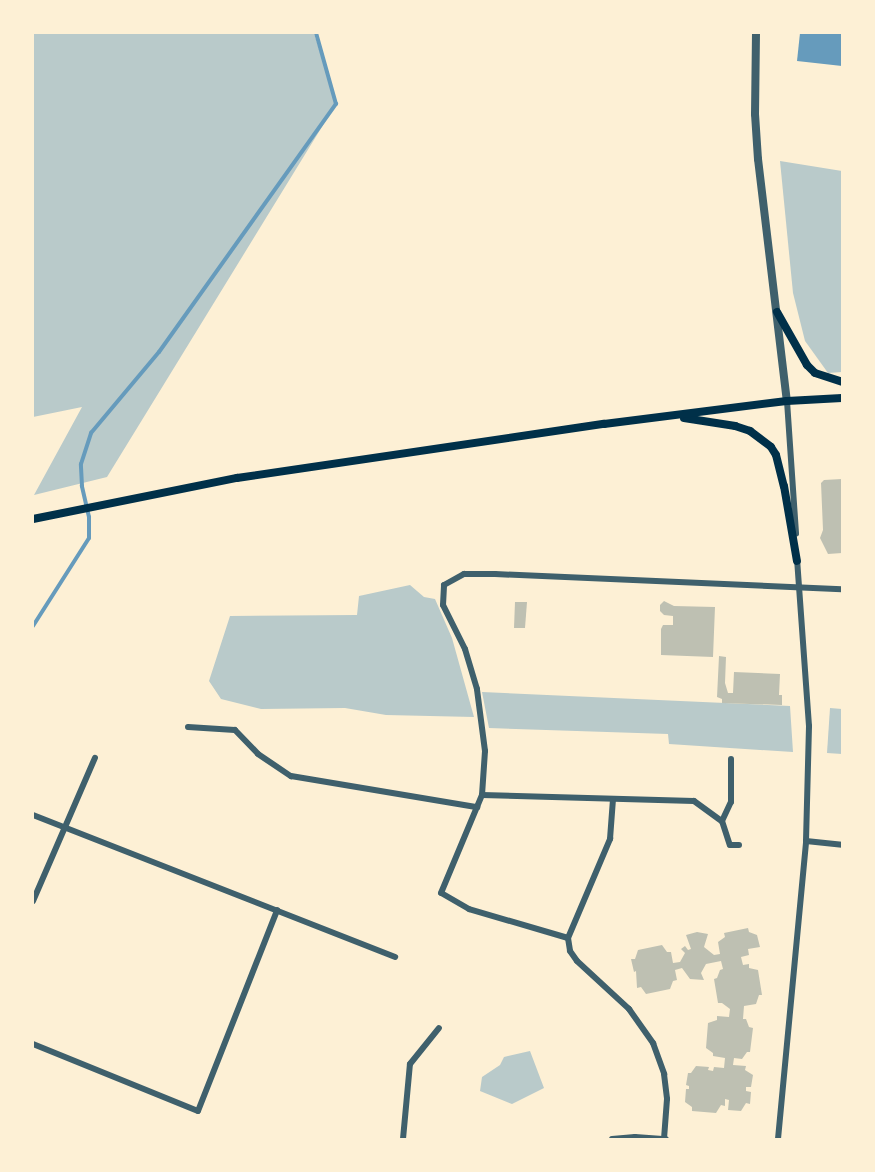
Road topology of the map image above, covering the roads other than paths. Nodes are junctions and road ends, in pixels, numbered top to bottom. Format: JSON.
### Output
{"nodes":[{"id":1,"x":756,"y":33,"type":"edge"},
{"id":2,"x":777,"y":312,"type":"junction"},
{"id":3,"x":842,"y":382,"type":"edge"},
{"id":4,"x":842,"y":398,"type":"edge"},
{"id":5,"x":787,"y":401,"type":"junction"},
{"id":6,"x":671,"y":416,"type":"junction"},
{"id":7,"x":33,"y":519,"type":"edge"},
{"id":8,"x":797,"y":561,"type":"junction"},
{"id":9,"x":799,"y":587,"type":"junction"},
{"id":10,"x":842,"y":589,"type":"edge"},
{"id":11,"x":188,"y":727,"type":"dead end"},
{"id":12,"x":94,"y":758,"type":"dead end"},
{"id":13,"x":731,"y":759,"type":"dead end"},
{"id":14,"x":482,"y":795,"type":"junction"},
{"id":15,"x":613,"y":800,"type":"junction"},
{"id":16,"x":477,"y":807,"type":"junction"},
{"id":17,"x":33,"y":815,"type":"edge"},
{"id":18,"x":722,"y":821,"type":"junction"},
{"id":19,"x":63,"y":828,"type":"junction"},
{"id":20,"x":806,"y":841,"type":"junction"},
{"id":21,"x":842,"y":844,"type":"edge"},
{"id":22,"x":739,"y":845,"type":"dead end"},
{"id":23,"x":33,"y":901,"type":"edge"},
{"id":24,"x":277,"y":910,"type":"junction"},
{"id":25,"x":568,"y":938,"type":"junction"},
{"id":26,"x":395,"y":957,"type":"dead end"},
{"id":27,"x":439,"y":1028,"type":"dead end"},
{"id":28,"x":33,"y":1044,"type":"edge"},
{"id":29,"x":403,"y":1139,"type":"edge"},
{"id":30,"x":612,"y":1139,"type":"edge"},
{"id":31,"x":665,"y":1139,"type":"edge"},
{"id":32,"x":778,"y":1139,"type":"edge"}],
"edges":[{"from":1,"to":2,"type":"street"},
{"from":2,"to":3,"type":"main road"},
{"from":2,"to":5,"type":"street"},
{"from":4,"to":5,"type":"main road"},
{"from":5,"to":6,"type":"main road"},
{"from":5,"to":8,"type":"street"},
{"from":6,"to":7,"type":"main road"},
{"from":6,"to":8,"type":"main road"},
{"from":8,"to":9,"type":"street"},
{"from":9,"to":10,"type":"street"},
{"from":9,"to":14,"type":"street"},
{"from":9,"to":20,"type":"street"},
{"from":11,"to":16,"type":"street"},
{"from":12,"to":19,"type":"street"},
{"from":13,"to":18,"type":"street"},
{"from":14,"to":15,"type":"street"},
{"from":14,"to":16,"type":"street"},
{"from":15,"to":18,"type":"street"},
{"from":15,"to":25,"type":"street"},
{"from":16,"to":25,"type":"street"},
{"from":17,"to":19,"type":"street"},
{"from":18,"to":22,"type":"street"},
{"from":19,"to":23,"type":"street"},
{"from":19,"to":24,"type":"street"},
{"from":20,"to":21,"type":"street"},
{"from":20,"to":32,"type":"street"},
{"from":24,"to":26,"type":"street"},
{"from":24,"to":28,"type":"street"},
{"from":25,"to":31,"type":"street"},
{"from":27,"to":29,"type":"street"},
{"from":30,"to":31,"type":"street"}]}
